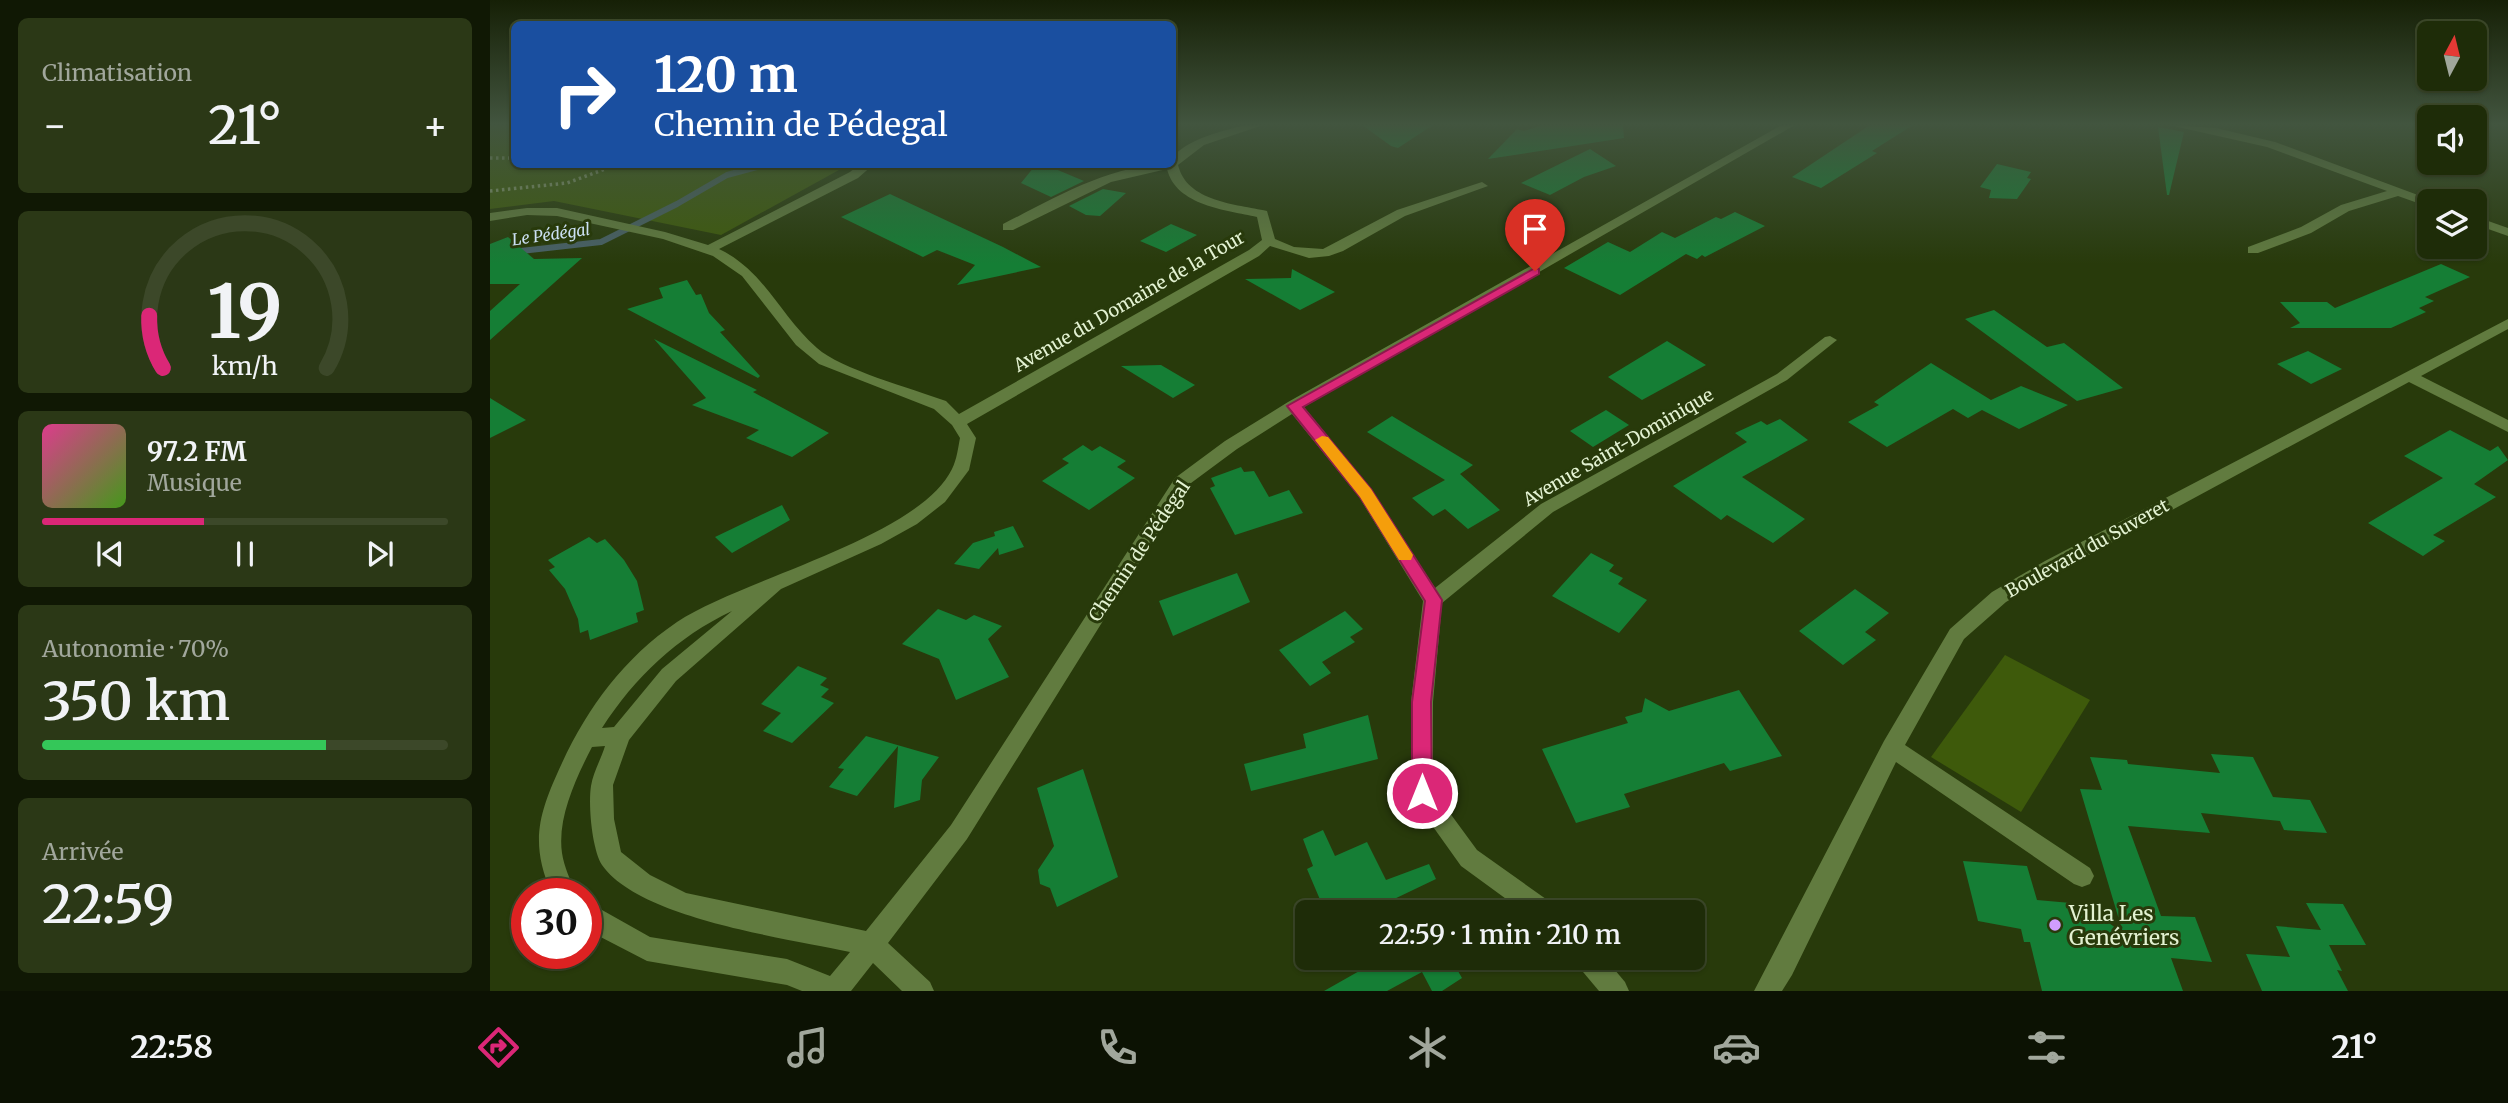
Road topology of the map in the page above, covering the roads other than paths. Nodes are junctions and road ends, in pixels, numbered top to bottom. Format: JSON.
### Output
{"nodes":[{"id":1,"x":859,"y":171,"type":"edge"},
{"id":2,"x":1127,"y":171,"type":"edge"},
{"id":3,"x":1173,"y":171,"type":"edge"},
{"id":4,"x":1708,"y":171,"type":"edge"},
{"id":5,"x":2343,"y":171,"type":"edge"},
{"id":6,"x":1482,"y":186,"type":"dead end"},
{"id":7,"x":2398,"y":192,"type":"junction"},
{"id":8,"x":2417,"y":199,"type":"edge"},
{"id":9,"x":490,"y":216,"type":"edge"},
{"id":10,"x":2487,"y":225,"type":"edge"},
{"id":11,"x":1008,"y":227,"type":"dead end"},
{"id":12,"x":2508,"y":232,"type":"edge"},
{"id":13,"x":1269,"y":241,"type":"junction"},
{"id":14,"x":708,"y":250,"type":"junction"},
{"id":15,"x":2253,"y":250,"type":"dead end"},
{"id":16,"x":2508,"y":323,"type":"edge"},
{"id":17,"x":1830,"y":340,"type":"dead end"},
{"id":18,"x":2407,"y":375,"type":"junction"},
{"id":19,"x":1294,"y":406,"type":"junction"},
{"id":20,"x":958,"y":422,"type":"junction"},
{"id":21,"x":2508,"y":427,"type":"edge"},
{"id":22,"x":782,"y":580,"type":"junction"},
{"id":23,"x":1433,"y":600,"type":"junction"},
{"id":24,"x":620,"y":736,"type":"junction"},
{"id":25,"x":583,"y":739,"type":"junction"},
{"id":26,"x":1892,"y":748,"type":"junction"},
{"id":27,"x":2082,"y":876,"type":"dead end"},
{"id":28,"x":558,"y":878,"type":"edge"},
{"id":29,"x":1527,"y":900,"type":"edge"},
{"id":30,"x":602,"y":925,"type":"edge"},
{"id":31,"x":871,"y":944,"type":"junction"},
{"id":32,"x":1598,"y":970,"type":"edge"},
{"id":33,"x":835,"y":991,"type":"edge"},
{"id":34,"x":921,"y":991,"type":"edge"},
{"id":35,"x":1616,"y":991,"type":"edge"},
{"id":36,"x":1767,"y":991,"type":"edge"}],
"edges":[{"from":1,"to":14,"type":"street"},
{"from":2,"to":11,"type":"street"},
{"from":3,"to":13,"type":"street","name":"Avenue du Domaine de la Tour"},
{"from":4,"to":19,"type":"street","name":"Chemin de Pédegal"},
{"from":5,"to":7,"type":"street"},
{"from":6,"to":13,"type":"street"},
{"from":7,"to":8,"type":"street"},
{"from":7,"to":15,"type":"street"},
{"from":9,"to":14,"type":"street"},
{"from":10,"to":12,"type":"street"},
{"from":13,"to":20,"type":"street","name":"Avenue du Domaine de la Tour"},
{"from":14,"to":20,"type":"street"},
{"from":16,"to":18,"type":"street","name":"Boulevard du Suveret"},
{"from":17,"to":23,"type":"street","name":"Avenue Saint-Dominique"},
{"from":18,"to":21,"type":"street"},
{"from":18,"to":26,"type":"street","name":"Boulevard du Suveret"},
{"from":19,"to":23,"type":"street"},
{"from":19,"to":31,"type":"street","name":"Chemin de Pédegal"},
{"from":20,"to":22,"type":"street"},
{"from":22,"to":24,"type":"street"},
{"from":22,"to":25,"type":"street"},
{"from":23,"to":29,"type":"street"},
{"from":24,"to":25,"type":"street"},
{"from":24,"to":31,"type":"street"},
{"from":25,"to":28,"type":"street"},
{"from":26,"to":27,"type":"street"},
{"from":26,"to":36,"type":"street","name":"Boulevard du Suveret"},
{"from":30,"to":33,"type":"street"},
{"from":31,"to":33,"type":"street","name":"Chemin de Pédegal"},
{"from":31,"to":34,"type":"street"},
{"from":32,"to":35,"type":"street"}]}
